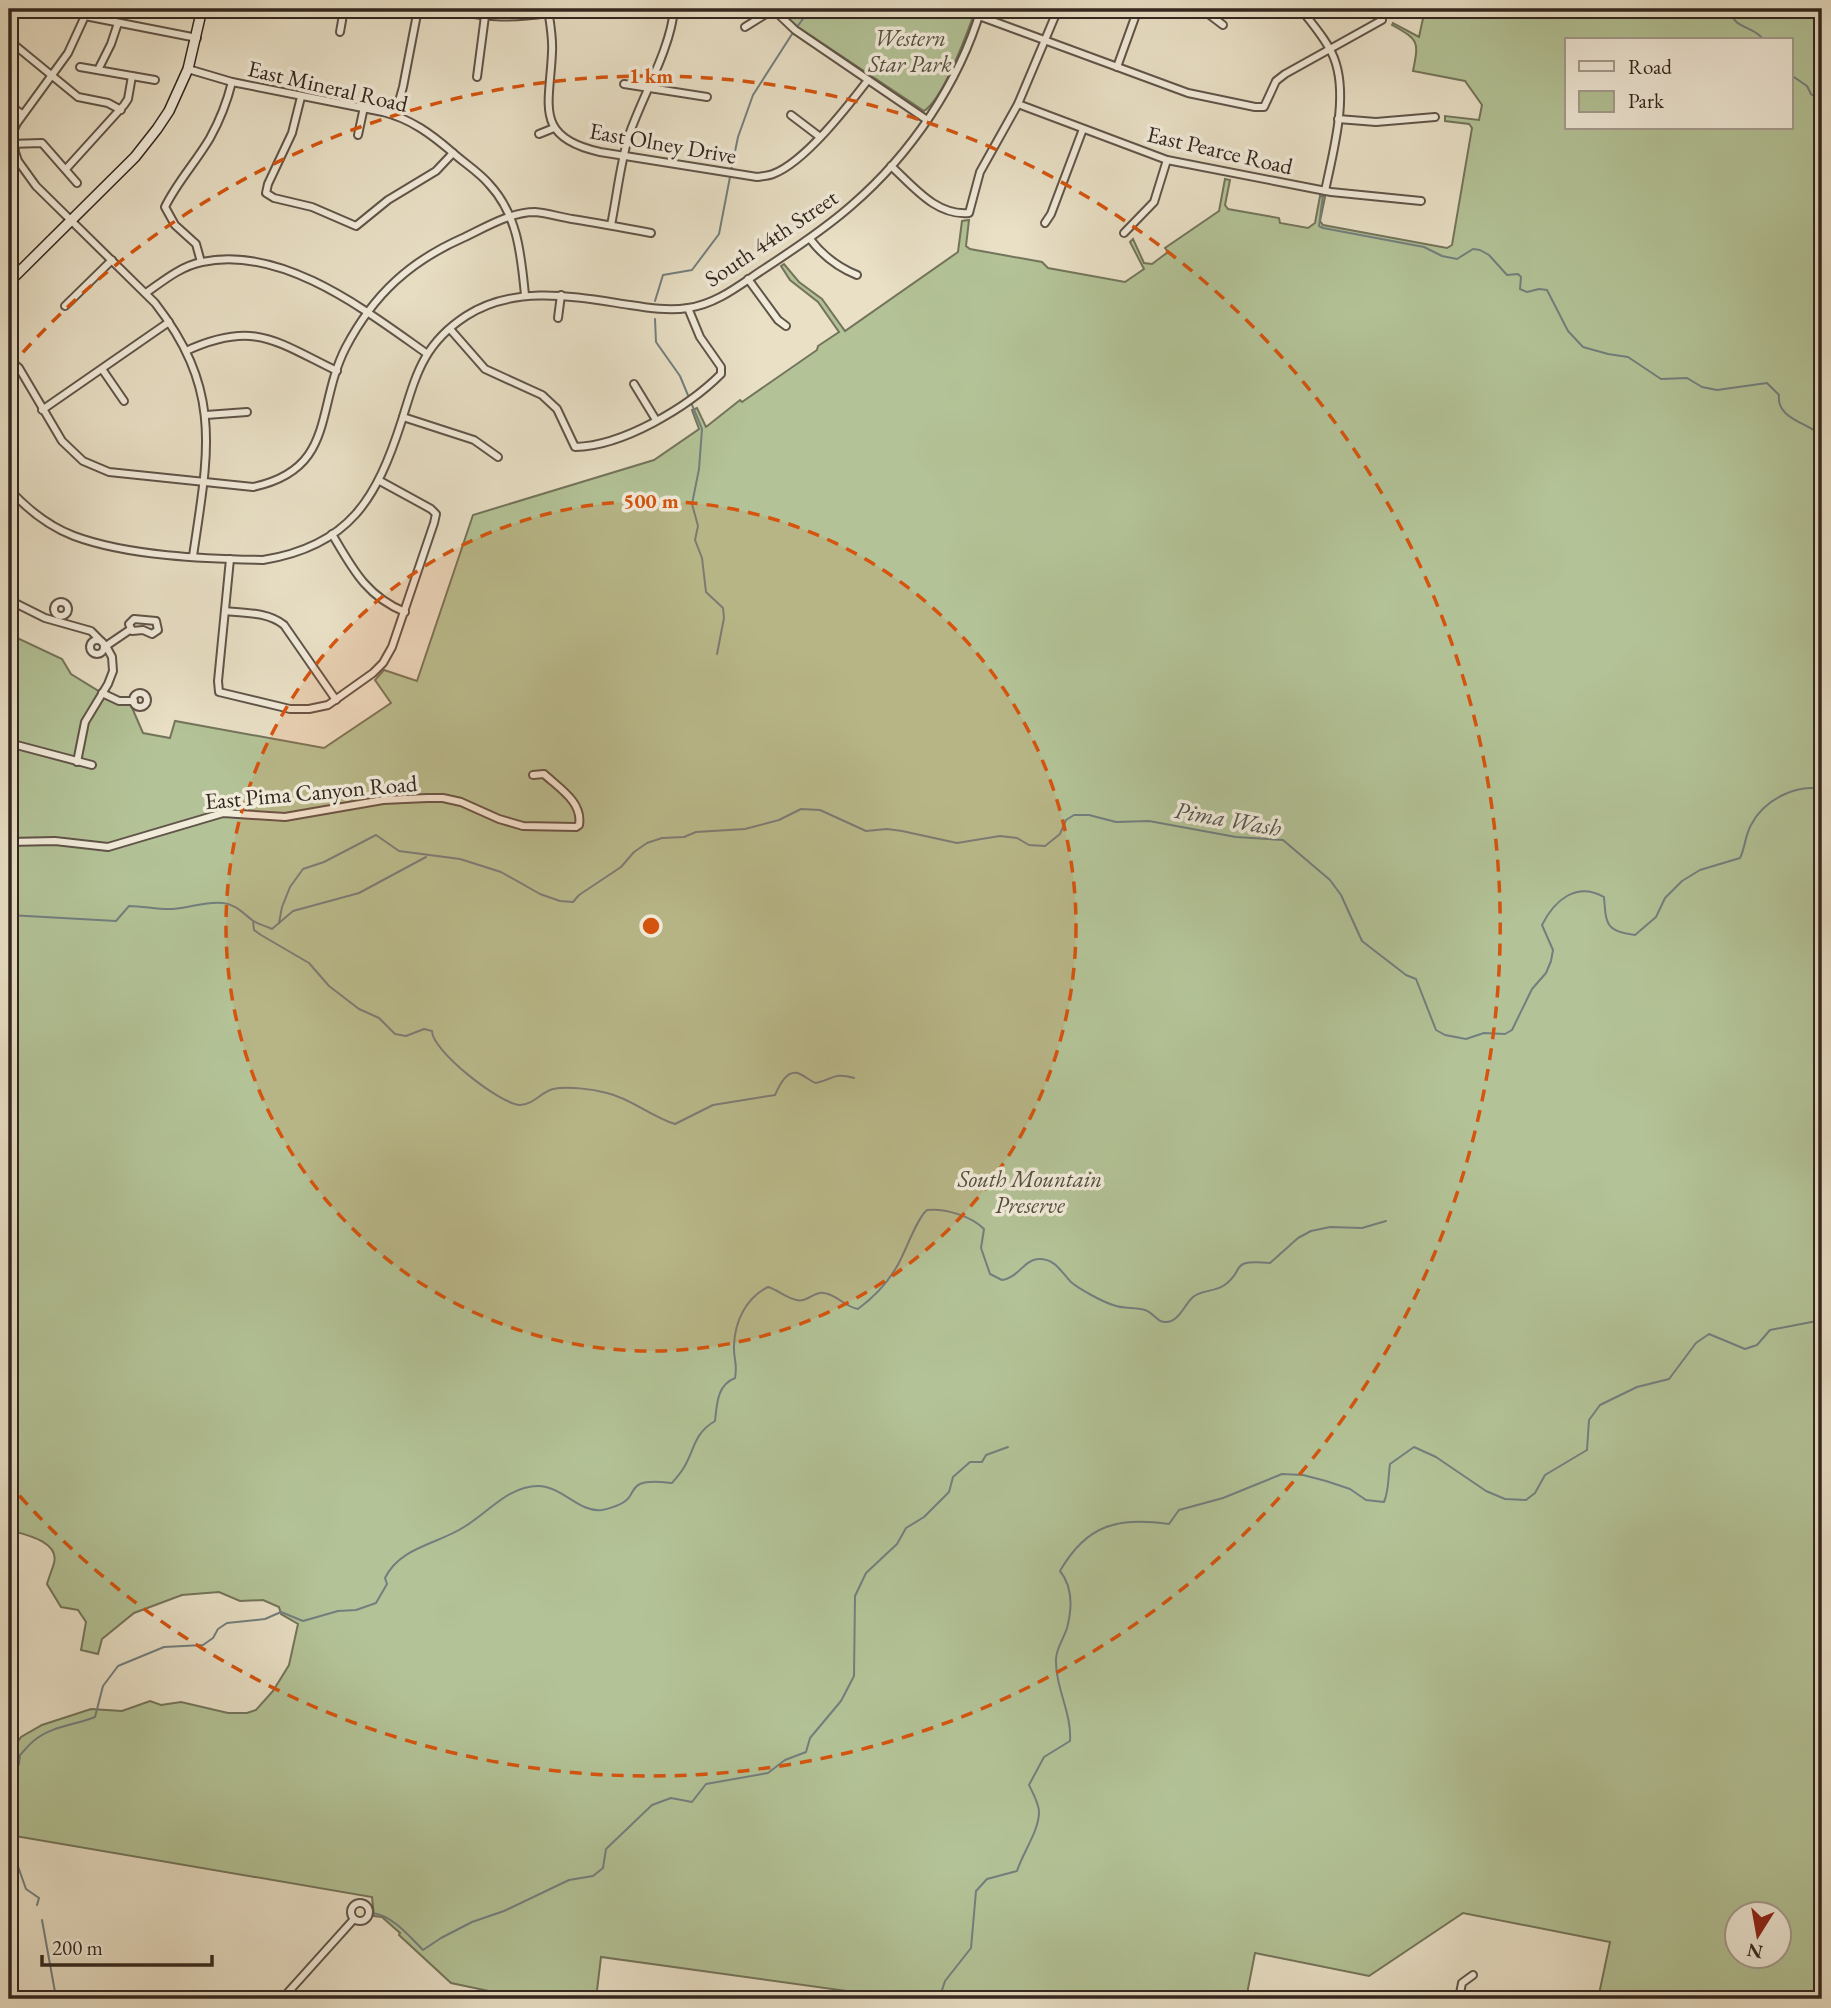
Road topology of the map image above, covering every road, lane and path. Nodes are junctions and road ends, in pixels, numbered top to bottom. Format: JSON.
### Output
{"nodes":[{"id":1,"x":68,"y":9,"type":"edge"},
{"id":2,"x":202,"y":9,"type":"edge"},
{"id":3,"x":344,"y":9,"type":"edge"},
{"id":4,"x":418,"y":9,"type":"edge"},
{"id":5,"x":444,"y":9,"type":"edge"},
{"id":6,"x":674,"y":9,"type":"edge"},
{"id":7,"x":773,"y":9,"type":"edge"},
{"id":8,"x":1058,"y":9,"type":"edge"},
{"id":9,"x":1138,"y":9,"type":"edge"},
{"id":10,"x":1202,"y":9,"type":"edge"},
{"id":11,"x":1301,"y":9,"type":"edge"},
{"id":12,"x":548,"y":11,"type":"edge"},
{"id":13,"x":980,"y":12,"type":"edge"},
{"id":14,"x":85,"y":16,"type":"junction"},
{"id":15,"x":485,"y":16,"type":"junction"},
{"id":16,"x":1382,"y":20,"type":"dead end"},
{"id":17,"x":118,"y":23,"type":"junction"},
{"id":18,"x":1223,"y":25,"type":"dead end"},
{"id":19,"x":745,"y":27,"type":"dead end"},
{"id":20,"x":340,"y":33,"type":"dead end"},
{"id":21,"x":197,"y":38,"type":"junction"},
{"id":22,"x":1046,"y":40,"type":"junction"},
{"id":23,"x":9,"y":46,"type":"edge"},
{"id":24,"x":1330,"y":49,"type":"junction"},
{"id":25,"x":1116,"y":66,"type":"junction"},
{"id":26,"x":80,"y":67,"type":"dead end"},
{"id":27,"x":97,"y":69,"type":"junction"},
{"id":28,"x":188,"y":69,"type":"junction"},
{"id":29,"x":52,"y":76,"type":"junction"},
{"id":30,"x":132,"y":76,"type":"junction"},
{"id":31,"x":477,"y":77,"type":"dead end"},
{"id":32,"x":155,"y":80,"type":"dead end"},
{"id":33,"x":869,"y":80,"type":"junction"},
{"id":34,"x":232,"y":82,"type":"junction"},
{"id":35,"x":624,"y":83,"type":"dead end"},
{"id":36,"x":648,"y":88,"type":"junction"},
{"id":37,"x":301,"y":97,"type":"junction"},
{"id":38,"x":707,"y":97,"type":"dead end"},
{"id":39,"x":1018,"y":104,"type":"junction"},
{"id":40,"x":9,"y":105,"type":"edge"},
{"id":41,"x":363,"y":107,"type":"junction"},
{"id":42,"x":121,"y":110,"type":"junction"},
{"id":43,"x":22,"y":114,"type":"junction"},
{"id":44,"x":395,"y":115,"type":"junction"},
{"id":45,"x":791,"y":115,"type":"dead end"},
{"id":46,"x":1435,"y":117,"type":"dead end"},
{"id":47,"x":1338,"y":119,"type":"junction"},
{"id":48,"x":927,"y":120,"type":"junction"},
{"id":49,"x":554,"y":128,"type":"junction"},
{"id":50,"x":1083,"y":129,"type":"junction"},
{"id":51,"x":539,"y":134,"type":"dead end"},
{"id":52,"x":358,"y":135,"type":"dead end"},
{"id":53,"x":820,"y":137,"type":"junction"},
{"id":54,"x":11,"y":144,"type":"edge"},
{"id":55,"x":453,"y":153,"type":"junction"},
{"id":56,"x":624,"y":156,"type":"junction"},
{"id":57,"x":1167,"y":160,"type":"junction"},
{"id":58,"x":891,"y":166,"type":"junction"},
{"id":59,"x":66,"y":169,"type":"junction"},
{"id":60,"x":77,"y":183,"type":"dead end"},
{"id":61,"x":1325,"y":191,"type":"junction"},
{"id":62,"x":1421,"y":201,"type":"dead end"},
{"id":63,"x":510,"y":217,"type":"junction"},
{"id":64,"x":71,"y":220,"type":"junction"},
{"id":65,"x":1045,"y":223,"type":"dead end"},
{"id":66,"x":611,"y":225,"type":"junction"},
{"id":67,"x":651,"y":233,"type":"dead end"},
{"id":68,"x":1124,"y":233,"type":"dead end"},
{"id":69,"x":810,"y":239,"type":"junction"},
{"id":70,"x":112,"y":260,"type":"junction"},
{"id":71,"x":201,"y":262,"type":"junction"},
{"id":72,"x":857,"y":275,"type":"dead end"},
{"id":73,"x":748,"y":279,"type":"junction"},
{"id":74,"x":9,"y":282,"type":"edge"},
{"id":75,"x":146,"y":293,"type":"junction"},
{"id":76,"x":525,"y":295,"type":"junction"},
{"id":77,"x":561,"y":295,"type":"junction"},
{"id":78,"x":65,"y":306,"type":"dead end"},
{"id":79,"x":688,"y":309,"type":"junction"},
{"id":80,"x":367,"y":312,"type":"junction"},
{"id":81,"x":558,"y":318,"type":"dead end"},
{"id":82,"x":170,"y":322,"type":"junction"},
{"id":83,"x":786,"y":326,"type":"dead end"},
{"id":84,"x":450,"y":329,"type":"junction"},
{"id":85,"x":186,"y":351,"type":"junction"},
{"id":86,"x":426,"y":353,"type":"junction"},
{"id":87,"x":10,"y":361,"type":"edge"},
{"id":88,"x":102,"y":369,"type":"junction"},
{"id":89,"x":337,"y":371,"type":"junction"},
{"id":90,"x":634,"y":384,"type":"dead end"},
{"id":91,"x":124,"y":401,"type":"dead end"},
{"id":92,"x":43,"y":410,"type":"junction"},
{"id":93,"x":247,"y":412,"type":"dead end"},
{"id":94,"x":205,"y":415,"type":"junction"},
{"id":95,"x":403,"y":417,"type":"junction"},
{"id":96,"x":656,"y":420,"type":"junction"},
{"id":97,"x":498,"y":457,"type":"dead end"},
{"id":98,"x":380,"y":481,"type":"junction"},
{"id":99,"x":204,"y":483,"type":"junction"},
{"id":100,"x":9,"y":489,"type":"edge"},
{"id":101,"x":332,"y":534,"type":"junction"},
{"id":102,"x":193,"y":556,"type":"junction"},
{"id":103,"x":230,"y":559,"type":"junction"},
{"id":104,"x":9,"y":600,"type":"edge"},
{"id":105,"x":225,"y":611,"type":"junction"},
{"id":106,"x":405,"y":612,"type":"junction"},
{"id":107,"x":131,"y":629,"type":"dead end"},
{"id":108,"x":105,"y":644,"type":"junction"},
{"id":109,"x":102,"y":693,"type":"junction"},
{"id":110,"x":336,"y":700,"type":"junction"},
{"id":111,"x":134,"y":701,"type":"dead end"},
{"id":112,"x":9,"y":743,"type":"edge"},
{"id":113,"x":77,"y":762,"type":"junction"},
{"id":114,"x":92,"y":765,"type":"dead end"},
{"id":115,"x":533,"y":775,"type":"dead end"},
{"id":116,"x":9,"y":842,"type":"edge"},
{"id":117,"x":354,"y":1919,"type":"dead end"},
{"id":118,"x":1473,"y":1975,"type":"dead end"},
{"id":119,"x":282,"y":1999,"type":"edge"},
{"id":120,"x":1459,"y":1999,"type":"edge"}],
"edges":[{"from":1,"to":14,"type":"street"},
{"from":2,"to":21,"type":"main road"},
{"from":3,"to":20,"type":"street"},
{"from":4,"to":44,"type":"street"},
{"from":5,"to":15,"type":"street"},
{"from":6,"to":36,"type":"street"},
{"from":7,"to":19,"type":"street"},
{"from":7,"to":33,"type":"street"},
{"from":8,"to":22,"type":"street"},
{"from":9,"to":25,"type":"street"},
{"from":10,"to":18,"type":"street"},
{"from":11,"to":24,"type":"street"},
{"from":12,"to":15,"type":"street"},
{"from":12,"to":49,"type":"street"},
{"from":13,"to":22,"type":"street"},
{"from":13,"to":48,"type":"street","name":"South 44th Street"},
{"from":14,"to":17,"type":"street"},
{"from":14,"to":29,"type":"street"},
{"from":15,"to":31,"type":"street"},
{"from":16,"to":24,"type":"street"},
{"from":17,"to":21,"type":"street"},
{"from":17,"to":27,"type":"street"},
{"from":21,"to":28,"type":"main road"},
{"from":22,"to":25,"type":"street"},
{"from":22,"to":39,"type":"street"},
{"from":23,"to":29,"type":"street"},
{"from":24,"to":25,"type":"street"},
{"from":24,"to":47,"type":"street"},
{"from":26,"to":27,"type":"street"},
{"from":27,"to":30,"type":"street"},
{"from":28,"to":34,"type":"street","name":"East Mineral Road"},
{"from":28,"to":64,"type":"main road"},
{"from":29,"to":42,"type":"street"},
{"from":29,"to":43,"type":"street"},
{"from":30,"to":32,"type":"street"},
{"from":30,"to":42,"type":"street"},
{"from":33,"to":48,"type":"street"},
{"from":33,"to":53,"type":"street"},
{"from":34,"to":37,"type":"street","name":"East Mineral Road"},
{"from":34,"to":71,"type":"street"},
{"from":35,"to":36,"type":"street"},
{"from":36,"to":38,"type":"street"},
{"from":36,"to":56,"type":"street"},
{"from":37,"to":41,"type":"street","name":"East Mineral Road"},
{"from":37,"to":55,"type":"street"},
{"from":39,"to":50,"type":"street","name":"East Pearce Road"},
{"from":39,"to":58,"type":"street"},
{"from":40,"to":43,"type":"street"},
{"from":41,"to":44,"type":"street","name":"East Mineral Road"},
{"from":41,"to":52,"type":"street"},
{"from":42,"to":59,"type":"street"},
{"from":43,"to":54,"type":"street"},
{"from":44,"to":55,"type":"street","name":"East Mineral Road"},
{"from":45,"to":53,"type":"street"},
{"from":46,"to":47,"type":"street"},
{"from":47,"to":61,"type":"street"},
{"from":48,"to":58,"type":"street","name":"South 44th Street"},
{"from":49,"to":51,"type":"street"},
{"from":49,"to":56,"type":"street","name":"East Olney Drive"},
{"from":50,"to":57,"type":"street","name":"East Pearce Road"},
{"from":50,"to":65,"type":"street"},
{"from":53,"to":56,"type":"street","name":"East Olney Drive"},
{"from":54,"to":59,"type":"street"},
{"from":54,"to":64,"type":"street"},
{"from":55,"to":63,"type":"street","name":"East Mineral Road"},
{"from":56,"to":66,"type":"street"},
{"from":57,"to":61,"type":"street","name":"East Pearce Road"},
{"from":57,"to":68,"type":"street"},
{"from":58,"to":69,"type":"street","name":"South 44th Street"},
{"from":59,"to":60,"type":"street"},
{"from":61,"to":62,"type":"street","name":"East Pearce Road"},
{"from":63,"to":66,"type":"street"},
{"from":63,"to":76,"type":"street","name":"East Mineral Road"},
{"from":63,"to":80,"type":"street"},
{"from":64,"to":70,"type":"street"},
{"from":64,"to":74,"type":"main road"},
{"from":66,"to":67,"type":"street"},
{"from":69,"to":72,"type":"street"},
{"from":69,"to":73,"type":"street","name":"South 44th Street"},
{"from":70,"to":75,"type":"street"},
{"from":70,"to":78,"type":"street"},
{"from":71,"to":75,"type":"street"},
{"from":71,"to":80,"type":"street"},
{"from":73,"to":79,"type":"street","name":"South 44th Street"},
{"from":73,"to":83,"type":"street"},
{"from":75,"to":82,"type":"street"},
{"from":76,"to":77,"type":"street","name":"South 44th Street"},
{"from":76,"to":84,"type":"street","name":"South 44th Street"},
{"from":77,"to":79,"type":"street","name":"South 44th Street"},
{"from":77,"to":81,"type":"street"},
{"from":79,"to":96,"type":"street"},
{"from":80,"to":86,"type":"street"},
{"from":80,"to":89,"type":"street"},
{"from":82,"to":85,"type":"street"},
{"from":82,"to":88,"type":"street"},
{"from":84,"to":86,"type":"street","name":"South 44th Street"},
{"from":84,"to":96,"type":"street"},
{"from":85,"to":89,"type":"street"},
{"from":85,"to":94,"type":"street"},
{"from":86,"to":95,"type":"street","name":"South 44th Street"},
{"from":87,"to":92,"type":"street"},
{"from":88,"to":91,"type":"street"},
{"from":88,"to":92,"type":"street"},
{"from":89,"to":99,"type":"street"},
{"from":90,"to":96,"type":"street"},
{"from":92,"to":99,"type":"street"},
{"from":93,"to":94,"type":"street"},
{"from":94,"to":99,"type":"street"},
{"from":95,"to":97,"type":"street"},
{"from":95,"to":98,"type":"street","name":"South 44th Street"},
{"from":98,"to":101,"type":"street","name":"South 44th Street"},
{"from":98,"to":106,"type":"street"},
{"from":99,"to":102,"type":"street"},
{"from":100,"to":102,"type":"street","name":"South 44th Street"},
{"from":101,"to":103,"type":"street","name":"South 44th Street"},
{"from":101,"to":106,"type":"street"},
{"from":102,"to":103,"type":"street","name":"South 44th Street"},
{"from":103,"to":105,"type":"street"},
{"from":104,"to":108,"type":"street"},
{"from":105,"to":110,"type":"street"},
{"from":105,"to":110,"type":"street"},
{"from":106,"to":110,"type":"street"},
{"from":107,"to":108,"type":"street"},
{"from":108,"to":109,"type":"street"},
{"from":109,"to":111,"type":"street"},
{"from":109,"to":113,"type":"street"},
{"from":112,"to":113,"type":"street"},
{"from":113,"to":114,"type":"street"},
{"from":115,"to":116,"type":"street","name":"East Pima Canyon Road"},
{"from":117,"to":119,"type":"street"},
{"from":118,"to":120,"type":"street"}]}
